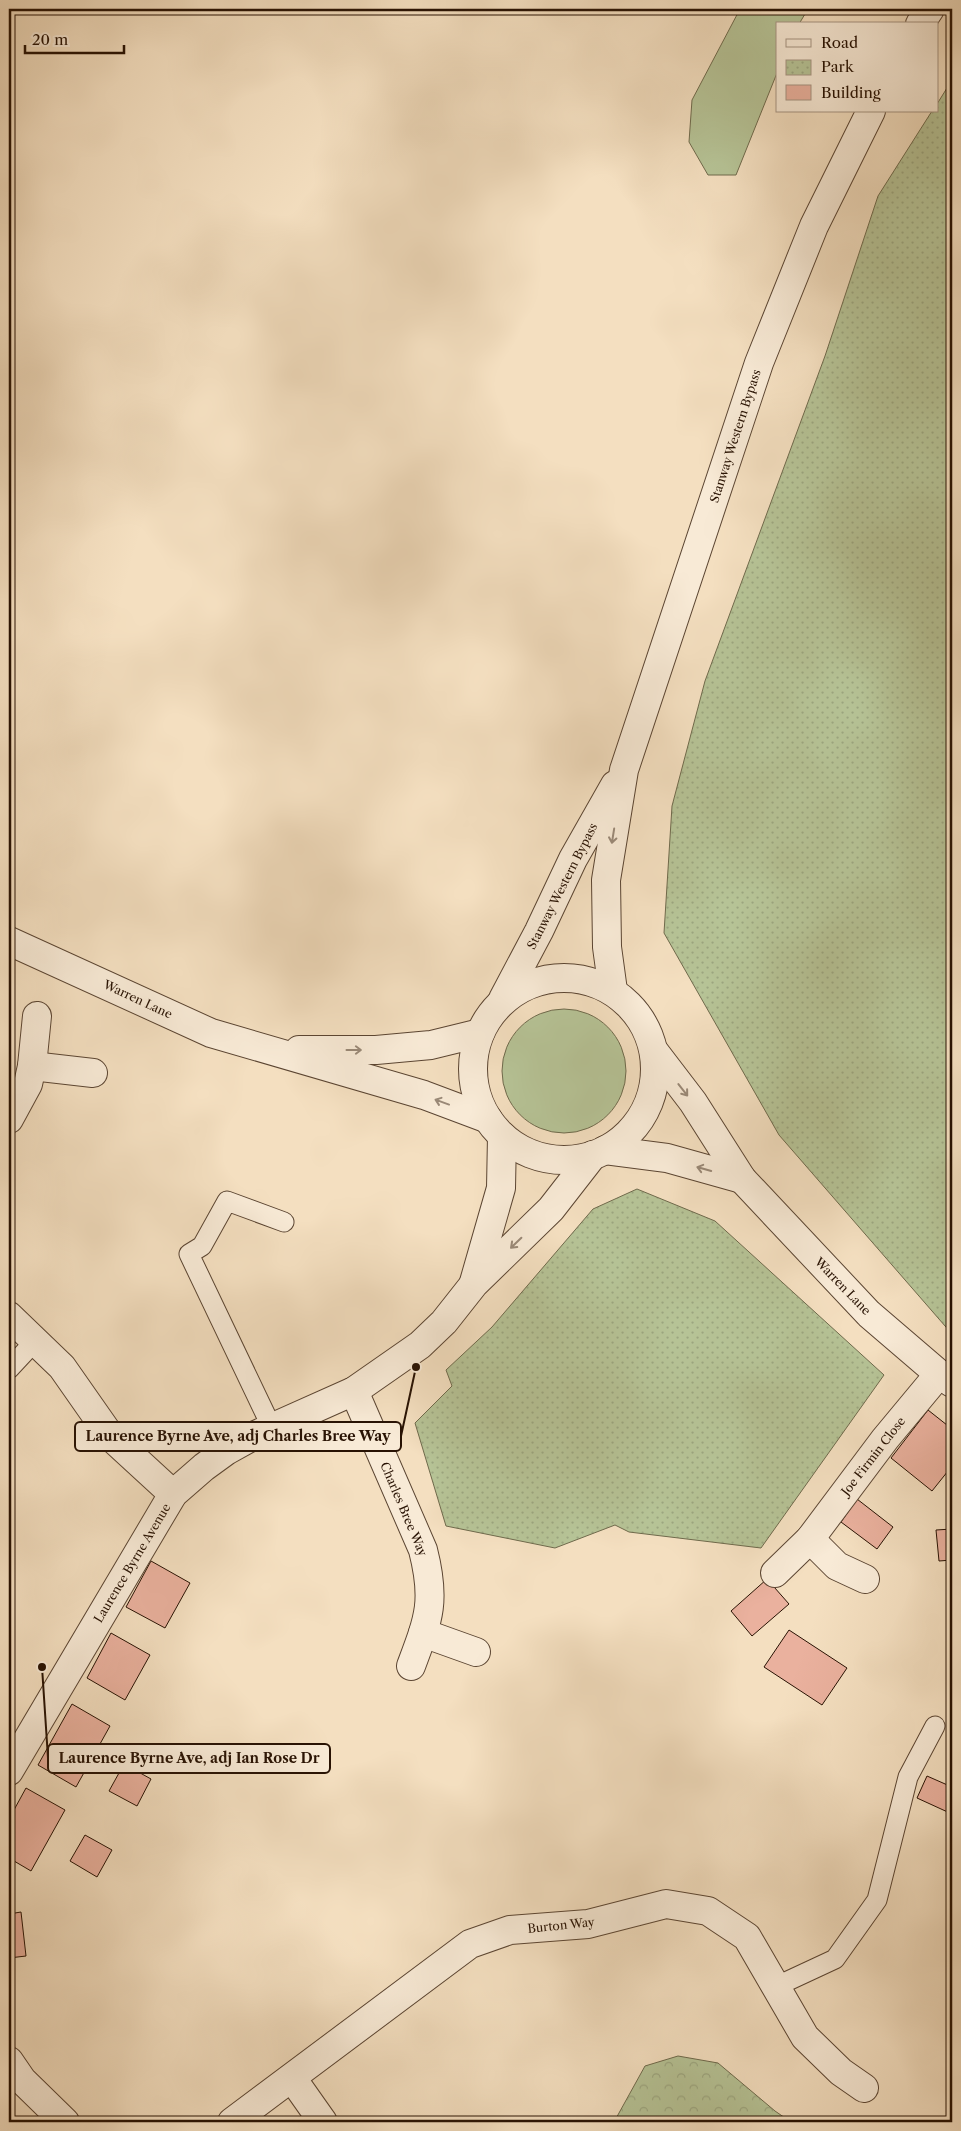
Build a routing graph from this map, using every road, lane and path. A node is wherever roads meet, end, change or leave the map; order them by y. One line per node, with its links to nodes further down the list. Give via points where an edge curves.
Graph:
1 (930, 9): 2 (street)
2 (921, 22)
3 (871, 112): 4 (street, Stanway Western Bypass, via 814,226 759,363)
4 (624, 770): 6 (street, Stanway Western Bypass, one-way to 6, via 606,880); 7 (street, Stanway Western Bypass, via 573,859 540,931)
5 (9, 941): 10 (street, Warren Lane, via 211,1033)
6 (612, 991): 7 (street, Warren Lane, via 585,980 555,977 526,985); 11 (street, Warren Lane, via 631,1007 646,1028)
7 (501, 1002): 9 (street, Warren Lane)
8 (37, 1016): 12 (street)
9 (480, 1033): 10 (street, Warren Lane, one-way to 9, via 376,1050 431,1045); 15 (street, Warren Lane, via 473,1077 478,1099)
10 (270, 1050): 15 (street, Warren Lane, one-way to 10, via 424,1095)
11 (654, 1051): 16 (street, Warren Lane, via 655,1075 650,1098 640,1119 624,1137); 17 (street, Warren Lane, one-way to 17, via 693,1102)
12 (32, 1066): 13 (street); 14 (street, via 28,1084)
13 (93, 1073)
14 (9, 1119)
15 (495, 1127): 16 (street, Warren Lane, via 518,1147 545,1157 574,1159); 19 (street, Laurence Byrne Avenue, via 501,1188)
16 (599, 1153): 17 (street, Warren Lane, one-way to 16, via 667,1158); 19 (street, Laurence Byrne Avenue, one-way to 19, via 551,1209)
17 (742, 1179): 23 (street, Warren Lane, via 869,1314)
18 (284, 1222): 25 (lane, via 227,1201 202,1246 189,1254)
19 (474, 1284): 24 (street, Laurence Byrne Avenue, via 420,1346)
20 (9, 1316): 21 (street)
21 (36, 1340): 22 (lane); 26 (street, via 62,1367 111,1437)
22 (9, 1369)
23 (945, 1379): 27 (street, Joe Firmin Close, via 885,1439)
24 (354, 1391): 25 (street, Laurence Byrne Avenue); 30 (street, Charles Bree Way, via 423,1550 431,1591)
25 (272, 1428): 26 (street, Laurence Byrne Avenue, via 226,1451)
26 (173, 1494): 34 (street, Laurence Byrne Avenue)
27 (810, 1539): 28 (street, Joe Firmin Close); 29 (street, via 837,1566)
28 (775, 1573)
29 (865, 1579)
30 (424, 1633): 31 (street); 32 (street, Charles Bree Way)
31 (476, 1652)
32 (412, 1666)
33 (935, 1726): 35 (lane, via 908,1777 877,1900 835,1959)
34 (10, 1766)
35 (776, 1986): 37 (street, Burton Way, via 747,1937 708,1911 666,1904 588,1924 510,1930 470,1944); 38 (street, Burton Way, via 805,2037 841,2072)
36 (9, 2061): 39 (street, via 22,2080)
37 (292, 2078): 40 (street, Burton Way); 41 (street)
38 (864, 2088)
39 (65, 2122)
40 (232, 2122)
41 (323, 2122)

